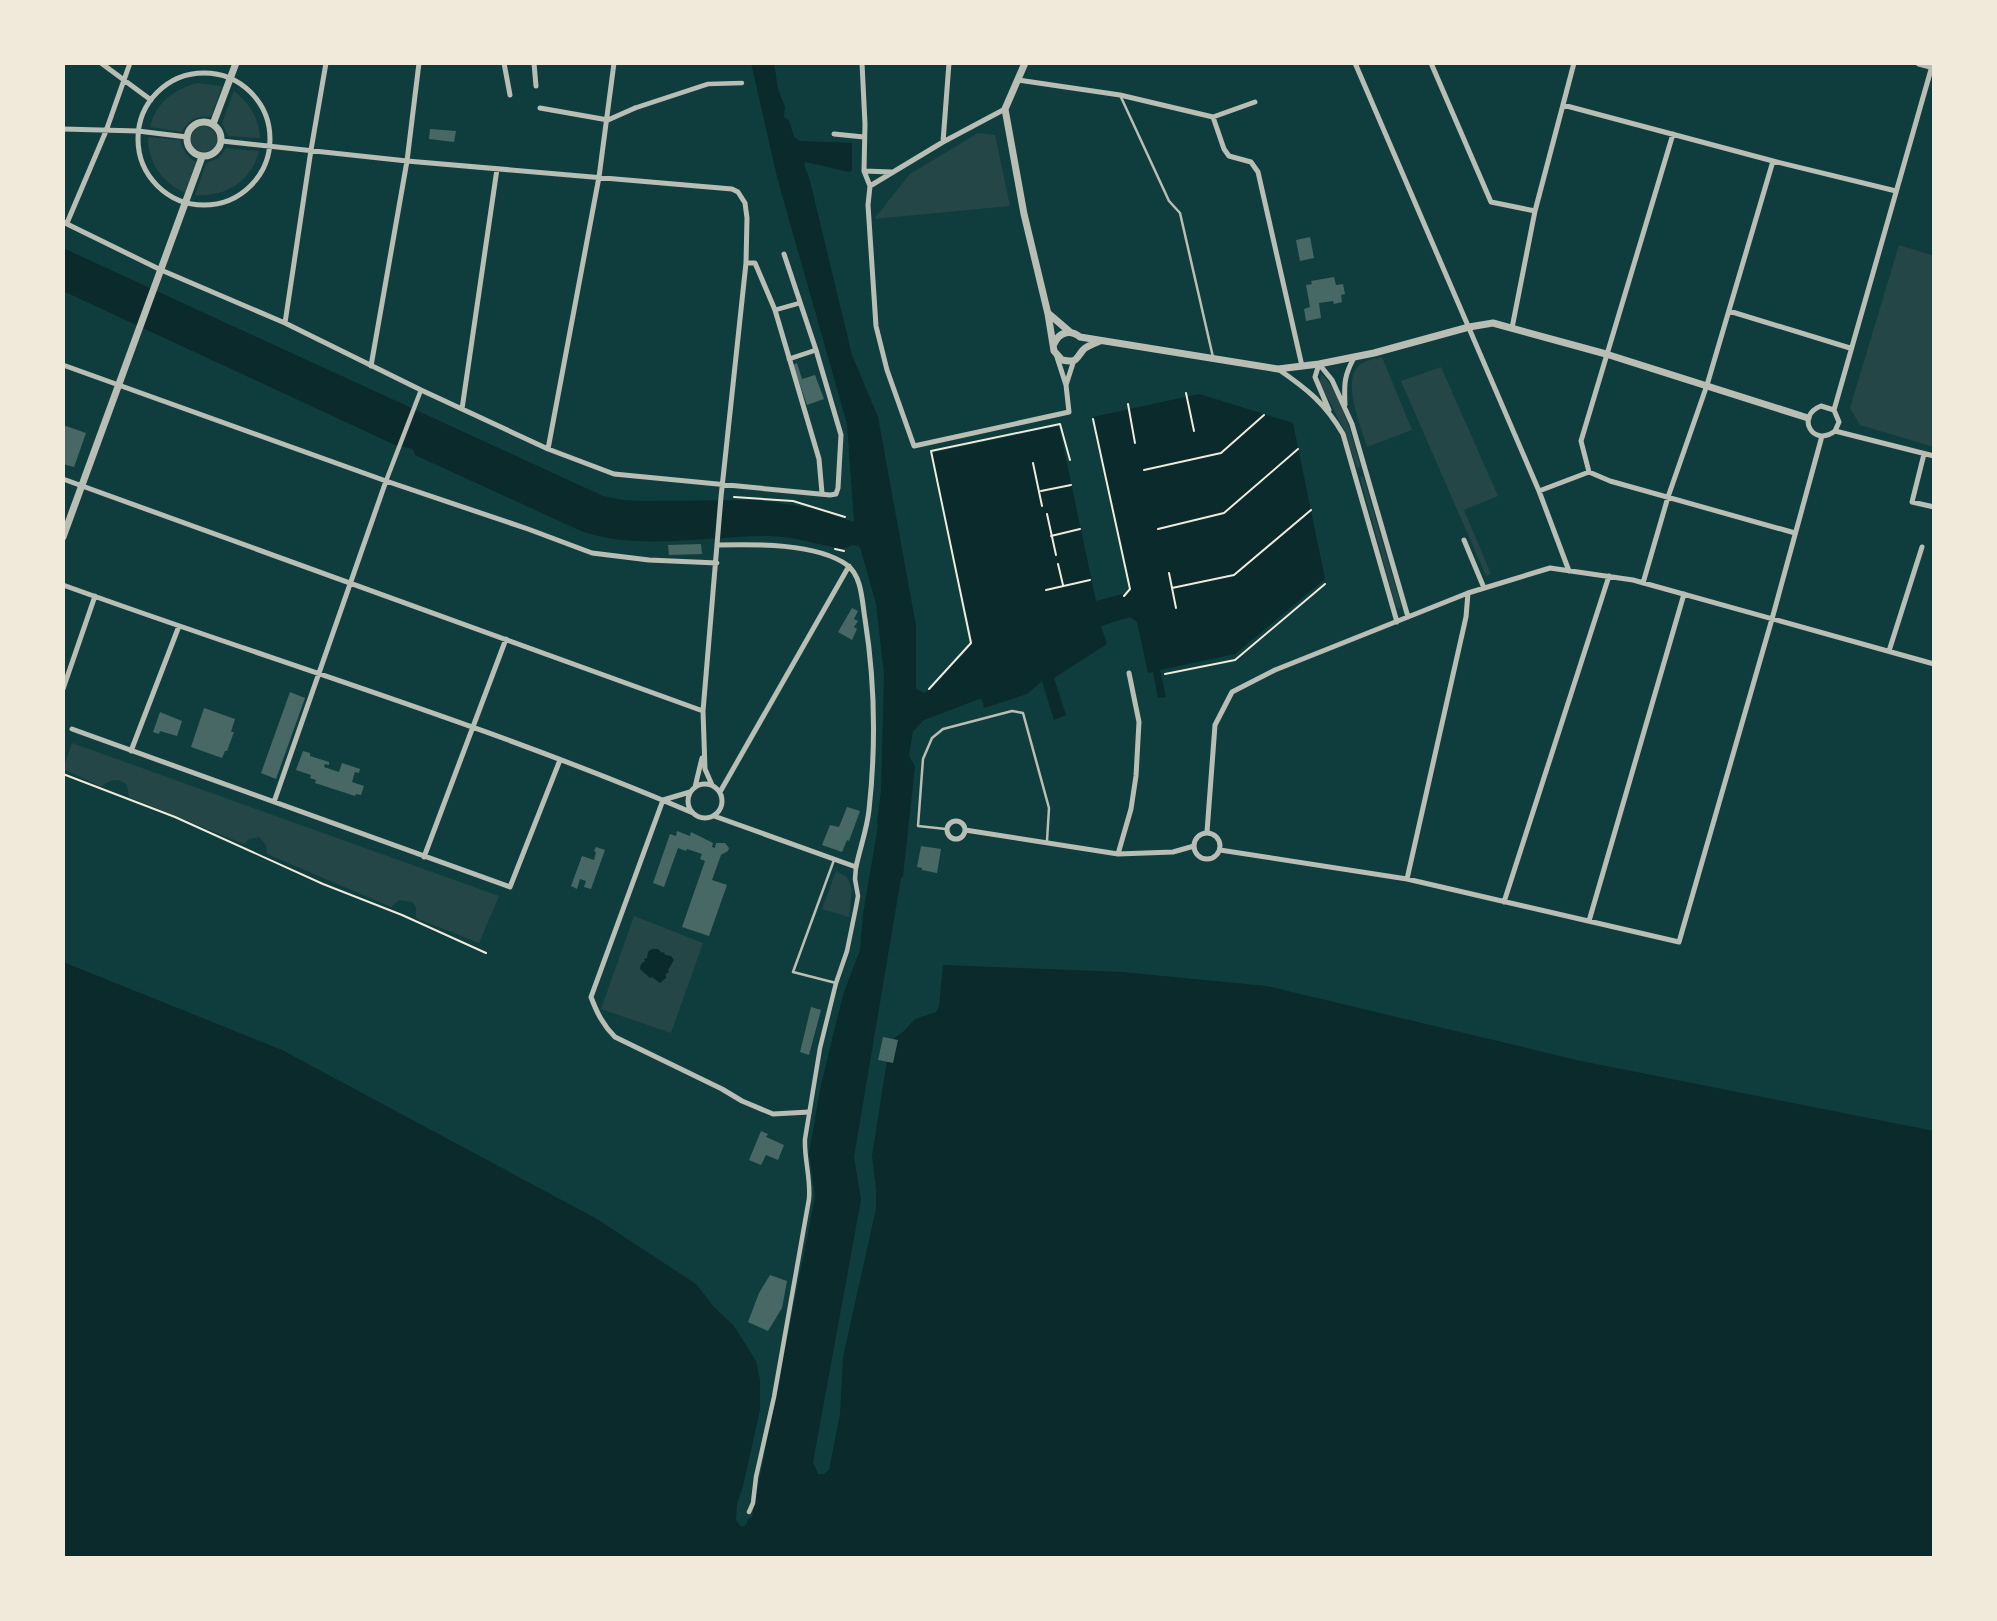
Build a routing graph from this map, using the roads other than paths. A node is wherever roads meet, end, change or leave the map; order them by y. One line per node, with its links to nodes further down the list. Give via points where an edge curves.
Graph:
1 (101, 63): 18 (street)
2 (130, 63): 18 (street)
3 (236, 63): 17 (street)
4 (326, 63): 43 (street)
5 (419, 63): 46 (street)
6 (504, 63): 22 (street)
7 (534, 63): 21 (street)
8 (614, 63): 31 (street)
9 (862, 63): 38 (street)
10 (949, 63): 41 (street)
11 (1025, 63): 19 (street)
12 (1355, 63): 64 (street)
13 (1431, 63): 54 (street, via 1491,202)
14 (1574, 63): 26 (street)
15 (1919, 63): 16 (street)
16 (1933, 67): 52 (street)
17 (231, 79): 24 (street, via 206,73 190,75 175,80); 32 (street); 42 (street, via 253,94 263,110)
18 (124, 80): 24 (street); 34 (street)
19 (1018, 80): 23 (street); 29 (street)
20 (742, 83): 28 (street, via 708,84)
21 (536, 86)
22 (510, 95)
23 (1120, 95): 30 (street); 76 (lane, via 1169,201 1180,213)
24 (151, 100): 35 (street)
25 (1255, 102): 30 (street)
26 (1563, 105): 37 (street); 54 (street)
27 (540, 108): 31 (street)
28 (635, 108): 31 (street)
29 (1005, 108): 41 (street); 62 (street)
30 (1213, 117): 82 (street, via 1229,156 1251,162 1258,172)
31 (608, 120): 50 (street)
32 (213, 124): 39 (street, via 197,124); 40 (street)
33 (63, 128): 34 (street)
34 (106, 131): 35 (street); 55 (street)
35 (138, 131): 39 (street); 53 (street, via 144,168 169,195)
36 (834, 134): 38 (street)
37 (1672, 134): 45 (street); 74 (street)
38 (864, 136): 48 (street)
39 (187, 137): 44 (street, via 189,148)
40 (222, 141): 42 (street); 44 (street, via 215,153)
41 (943, 142): 49 (street)
42 (269, 146): 43 (street); 53 (street, via 258,176 234,198 211,204)
43 (311, 150): 46 (street); 63 (street)
44 (202, 157): 53 (street)
45 (1773, 160): 52 (street); 61 (street)
46 (407, 161): 47 (street); 81 (street)
47 (498, 169): 50 (street); 89 (street)
48 (864, 172): 49 (street); 51 (street)
49 (891, 172): 51 (street)
50 (599, 177): 57 (street, via 738,192 747,218); 95 (street)
51 (870, 186): 84 (street, via 876,326 914,446 1069,412)
52 (1896, 191): 71 (street)
53 (186, 203): 58 (street)
54 (1535, 211): 65 (street)
55 (65, 222): 58 (street)
56 (785, 254): 59 (street)
57 (746, 263): 60 (street, via 755,263); 103 (street)
58 (159, 274): 63 (street); 86 (street)
59 (800, 303): 60 (street); 72 (street)
60 (775, 310): 77 (street)
61 (1729, 311): 71 (street); 85 (street)
62 (1048, 314): 66 (street); 69 (street)
63 (285, 323): 81 (street)
64 (1469, 327): 65 (street, via 1493,323); 75 (street); 105 (street)
65 (1512, 328): 74 (street)
66 (1070, 332): 67 (street); 69 (street)
67 (1080, 337): 68 (street); 70 (street)
68 (1100, 341): 70 (street); 76 (street)
69 (1054, 344): 73 (street)
70 (1083, 348): 78 (street)
71 (1850, 348): 90 (street)
72 (816, 350): 77 (street); 106 (street, via 841,435 836,494)
73 (1056, 354): 78 (street); 84 (street)
74 (1606, 354): 85 (street); 99 (street, via 1581,441)
75 (1355, 356): 79 (street); 88 (street, via 1346,372)
76 (1213, 358): 83 (street)
77 (789, 359): 106 (street, via 819,459)
78 (1074, 360): 84 (street)
79 (1319, 364): 82 (street); 88 (street); 91 (street, via 1315,377)
80 (63, 365): 86 (street)
81 (371, 366): 87 (street)
82 (1302, 366): 83 (street)
83 (1278, 369): 91 (street)
84 (1066, 385)
85 (1707, 385): 92 (street); 107 (street)
86 (118, 386): 102 (street); 104 (street)
87 (420, 394): 89 (street); 102 (street)
88 (1345, 408): 98 (street)
89 (462, 409): 95 (street)
90 (1834, 410): 92 (street, via 1821,406); 93 (street, via 1839,422)
91 (1330, 412): 100 (street, via 1343,434)
92 (1808, 418): 94 (street, via 1812,432)
93 (1835, 431): 94 (street); 96 (street)
94 (1822, 436): 109 (street)
95 (548, 449): 103 (street, via 614,474)
96 (1924, 454): 97 (street); 108 (street, via 1912,502)
97 (1934, 456)
98 (1365, 471): 100 (street); 125 (street)
99 (1589, 472): 105 (street); 107 (street)
100 (1354, 474): 127 (street)
101 (63, 479): 104 (street)
102 (386, 481): 114 (street, via 592,553); 118 (street)
103 (723, 484): 106 (street); 112 (street)
104 (82, 485): 110 (street); 118 (street)
105 (1539, 491): 116 (street)
106 (822, 493)
107 (1668, 497): 109 (street); 119 (street)
108 (1934, 507)
109 (1796, 533): 126 (street)
110 (63, 537)
111 (1464, 540): 121 (street)
112 (717, 545): 114 (street); 115 (street, via 764,544 823,553)
113 (1922, 547): 130 (street)
114 (717, 563): 135 (street)
115 (849, 566): 143 (street); 157 (street, via 863,604 873,684 869,813)
116 (1569, 571): 117 (street); 121 (street, via 1550,568)
117 (1609, 576): 119 (street); 159 (street)
118 (351, 583): 129 (street); 133 (street)
119 (1643, 583): 123 (street)
120 (63, 584): 124 (street)
121 (1484, 588): 122 (street)
122 (1468, 593): 125 (street); 158 (street)
123 (1684, 594): 126 (street); 160 (street)
124 (95, 596): 128 (street); 134 (street)
125 (1408, 617): 127 (street)
126 (1772, 619): 130 (street); 160 (street, via 1679,942)
127 (1396, 622): 150 (street, via 1232,692 1215,725)
128 (179, 626): 133 (street); 138 (street)
129 (506, 639): 135 (street); 136 (street)
130 (1889, 651): 131 (street)
131 (1934, 664)
132 (1129, 673): 154 (street, via 1139,722 1136,776)
133 (319, 674): 136 (street); 145 (street)
134 (63, 689)
135 (704, 711): 139 (street)
136 (472, 728): 140 (street); 155 (street)
137 (72, 729): 138 (street)
138 (131, 751): 145 (street)
139 (703, 751): 141 (street); 142 (street)
140 (560, 760): 144 (street); 155 (street, via 510,887)
141 (712, 785): 142 (street); 143 (street)
142 (693, 790): 144 (street); 146 (street, via 688,803)
143 (720, 792): 147 (street, via 721,808)
144 (663, 800): 146 (street); 162 (street, via 591,997 598,1015 615,1037 742,1101 773,1114)
145 (274, 802): 155 (street)
146 (693, 813): 147 (street, via 703,818)
147 (714, 816): 156 (street)
148 (946, 829): 149 (street, via 958,821); 149 (street, via 955,839); 151 (lane, via 919,826 923,759 932,738 943,730 1012,711 1023,713 1030,733 1049,808)
149 (965, 830): 151 (street)
150 (1208, 832): 152 (street, via 1196,838); 153 (street, via 1218,838)
151 (1047, 844): 154 (street)
152 (1194, 846): 153 (street, via 1205,859); 154 (street, via 1173,852)
153 (1220, 850): 158 (street)
154 (1118, 853)
155 (424, 856)
156 (834, 860): 157 (street); 161 (lane, via 793,972)
157 (856, 867): 161 (street, via 858,896)
158 (1408, 880): 159 (street)
159 (1504, 902): 160 (street)
160 (1589, 920)
161 (836, 983): 162 (street)
162 (809, 1112): 163 (street, via 804,1153 809,1199)
163 (749, 1512)

